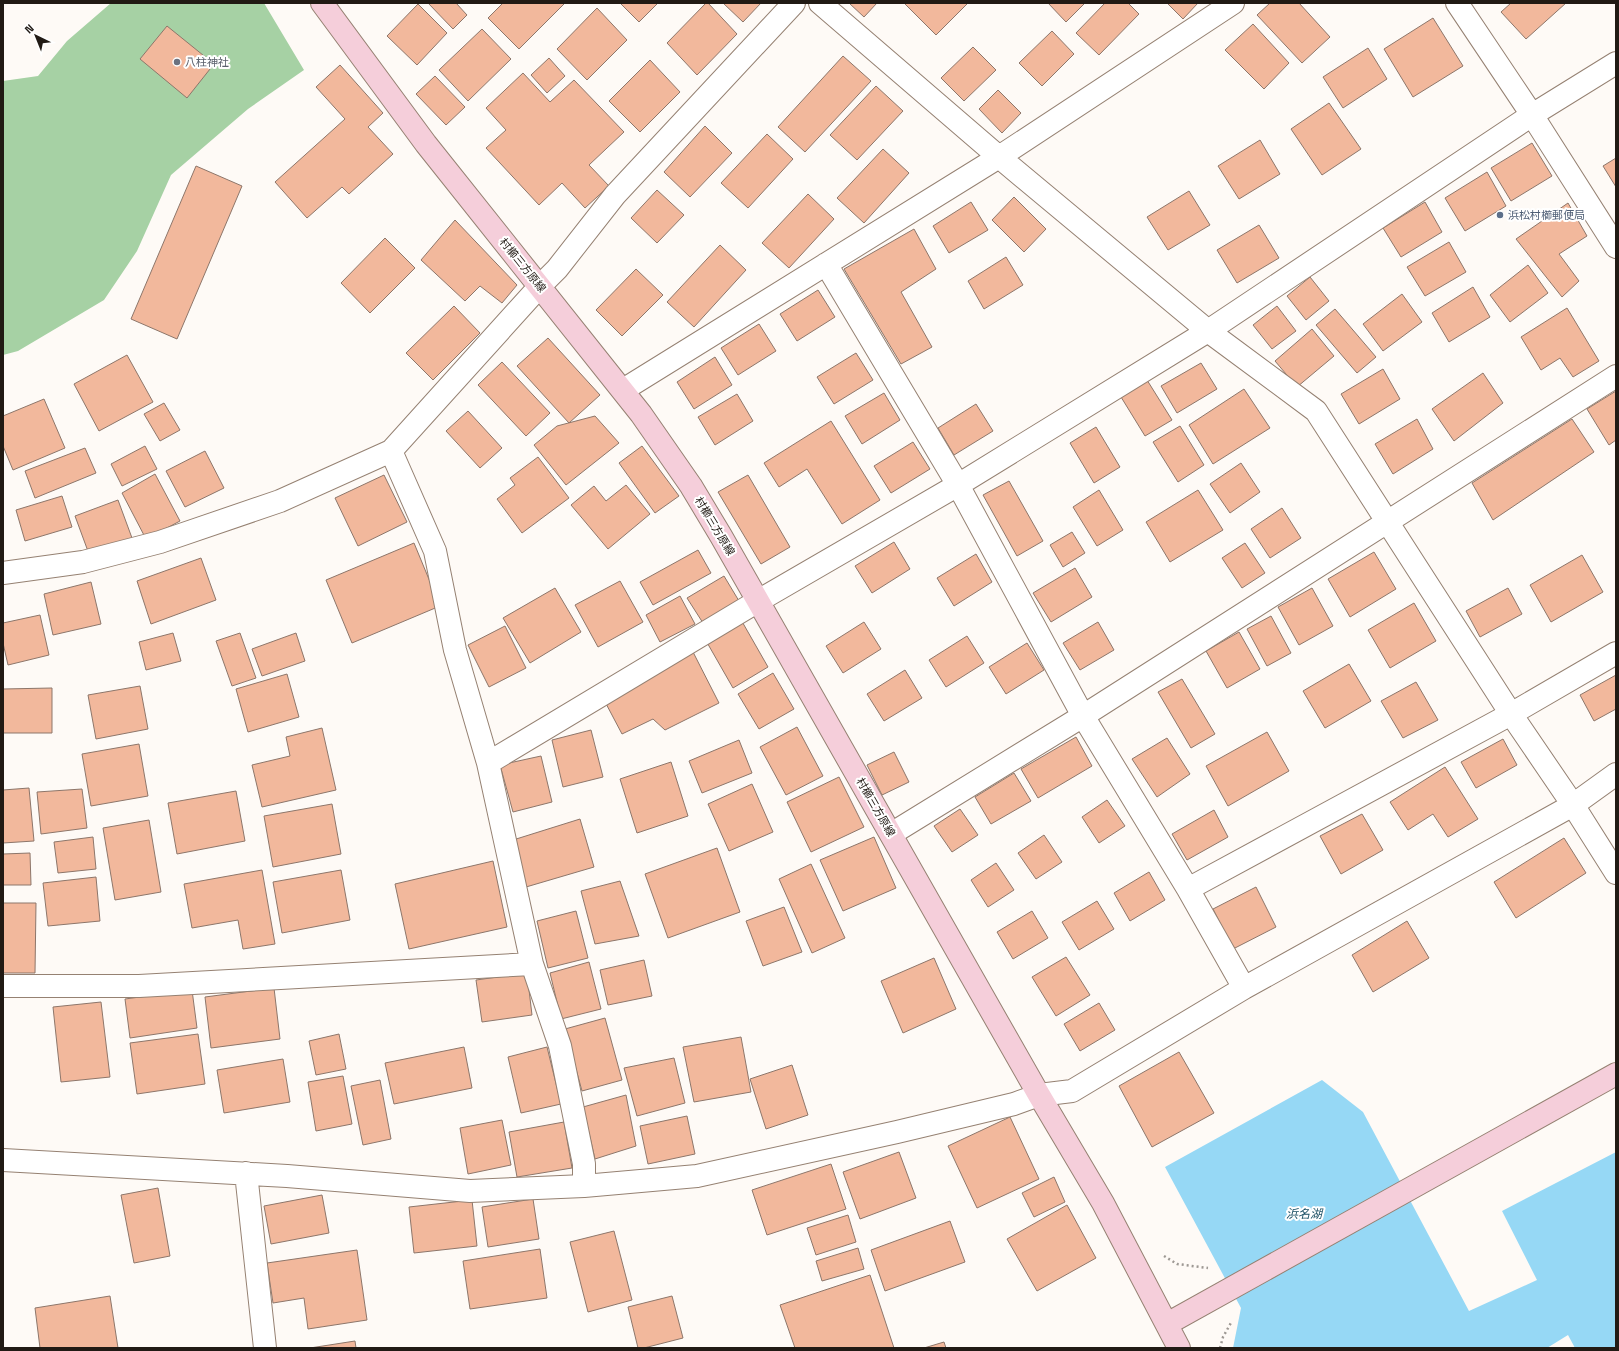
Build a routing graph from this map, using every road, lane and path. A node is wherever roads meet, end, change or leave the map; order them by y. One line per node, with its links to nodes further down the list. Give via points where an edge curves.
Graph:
1 (322, 3): 11 (main road, 村櫛三方原線, via 426,144)
2 (794, 3): 11 (street, via 615,195 557,269)
3 (820, 3): 8 (street)
4 (1233, 3): 8 (street)
5 (1457, 3): 7 (street)
6 (1616, 62): 7 (street)
7 (1532, 116): 9 (street); 12 (street)
8 (999, 158): 10 (street); 12 (street)
9 (1616, 247)
10 (826, 264): 14 (street); 16 (street)
11 (540, 286): 14 (main road, 村櫛三方原線); 15 (street)
12 (1208, 331): 16 (street); 17 (street, via 1316,411)
13 (1616, 376): 17 (street)
14 (623, 390): 19 (main road, 村櫛三方原線, via 691,486)
15 (390, 451): 18 (street, via 280,501 160,542 83,562); 23 (street, via 435,551 455,650)
16 (958, 485): 19 (street); 22 (street)
17 (1388, 521): 21 (street); 22 (street)
18 (3, 573)
19 (758, 600): 23 (street); 26 (main road, 村櫛三方原線)
20 (1616, 653): 21 (street)
21 (1511, 714): 25 (street); 28 (street)
22 (1083, 716): 26 (street); 28 (street)
23 (488, 763): 29 (street)
24 (1616, 774): 25 (street)
25 (1573, 805): 27 (street); 31 (street)
26 (891, 834): 33 (main road, 村櫛三方原線)
27 (1616, 873)
28 (1188, 889): 31 (street)
29 (532, 964): 30 (street, via 139,986); 36 (street, via 560,1046 584,1164)
30 (3, 986)
31 (1244, 988): 33 (street, via 1072,1091)
32 (1616, 1074): 39 (main road)
33 (1039, 1095): 36 (street, via 1014,1104 897,1132 697,1176); 39 (main road, 村櫛三方原線, via 1104,1203)
34 (3, 1160): 35 (street)
35 (246, 1173): 36 (street, via 470,1191); 40 (street)
36 (584, 1186)
37 (1161, 1254): 38 (path, via 1177,1264)
38 (1212, 1268)
39 (1167, 1324): 41 (main road, 村櫛三方原線)
40 (265, 1348)
41 (1179, 1348)

